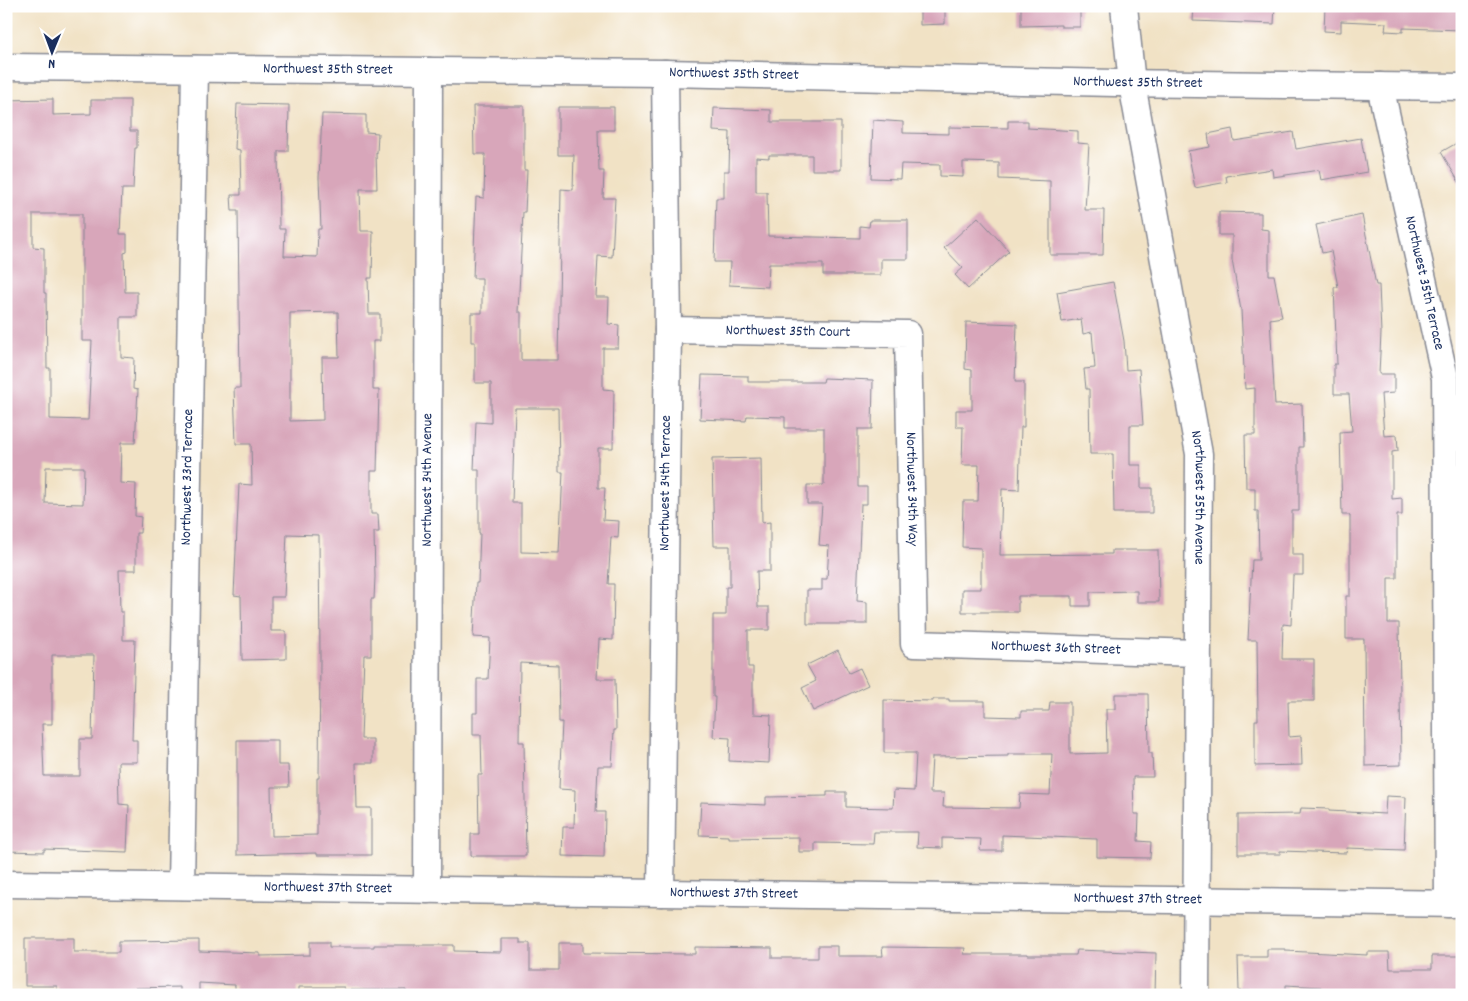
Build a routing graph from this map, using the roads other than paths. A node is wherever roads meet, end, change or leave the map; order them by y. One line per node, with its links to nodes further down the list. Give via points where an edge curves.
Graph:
1 (1124, 6): 6 (street, Northwest 35th Avenue)
2 (6, 67): 3 (street, Northwest 35th Street)
3 (195, 69): 4 (street, Northwest 35th Street); 14 (street, Northwest 33rd Terrace)
4 (429, 71): 5 (street, Northwest 35th Street); 15 (street, Northwest 34th Avenue)
5 (665, 73): 6 (street, Northwest 35th Street); 9 (street, Northwest 34th Terrace)
6 (1132, 84): 7 (street, Northwest 35th Street); 12 (street, Northwest 35th Avenue, via 1199,454)
7 (1380, 86): 8 (street, Northwest 35th Street); 18 (street, Northwest 35th Terrace, via 1445,378)
8 (1462, 87)
9 (668, 330): 10 (street, Northwest 35th Court); 16 (street, Northwest 34th Terrace)
10 (908, 334): 11 (street, Northwest 34th Way)
11 (914, 644): 12 (street, Northwest 36th Street)
12 (1197, 653): 17 (street, Northwest 35th Avenue)
13 (6, 884): 14 (street, Northwest 37th Street)
14 (181, 886): 15 (street, Northwest 37th Street)
15 (427, 890): 16 (street, Northwest 37th Street)
16 (661, 893): 17 (street, Northwest 37th Street)
17 (1197, 901): 18 (street, Northwest 37th Street); 19 (street, Northwest 35th Avenue)
18 (1455, 904)
19 (1196, 995)

